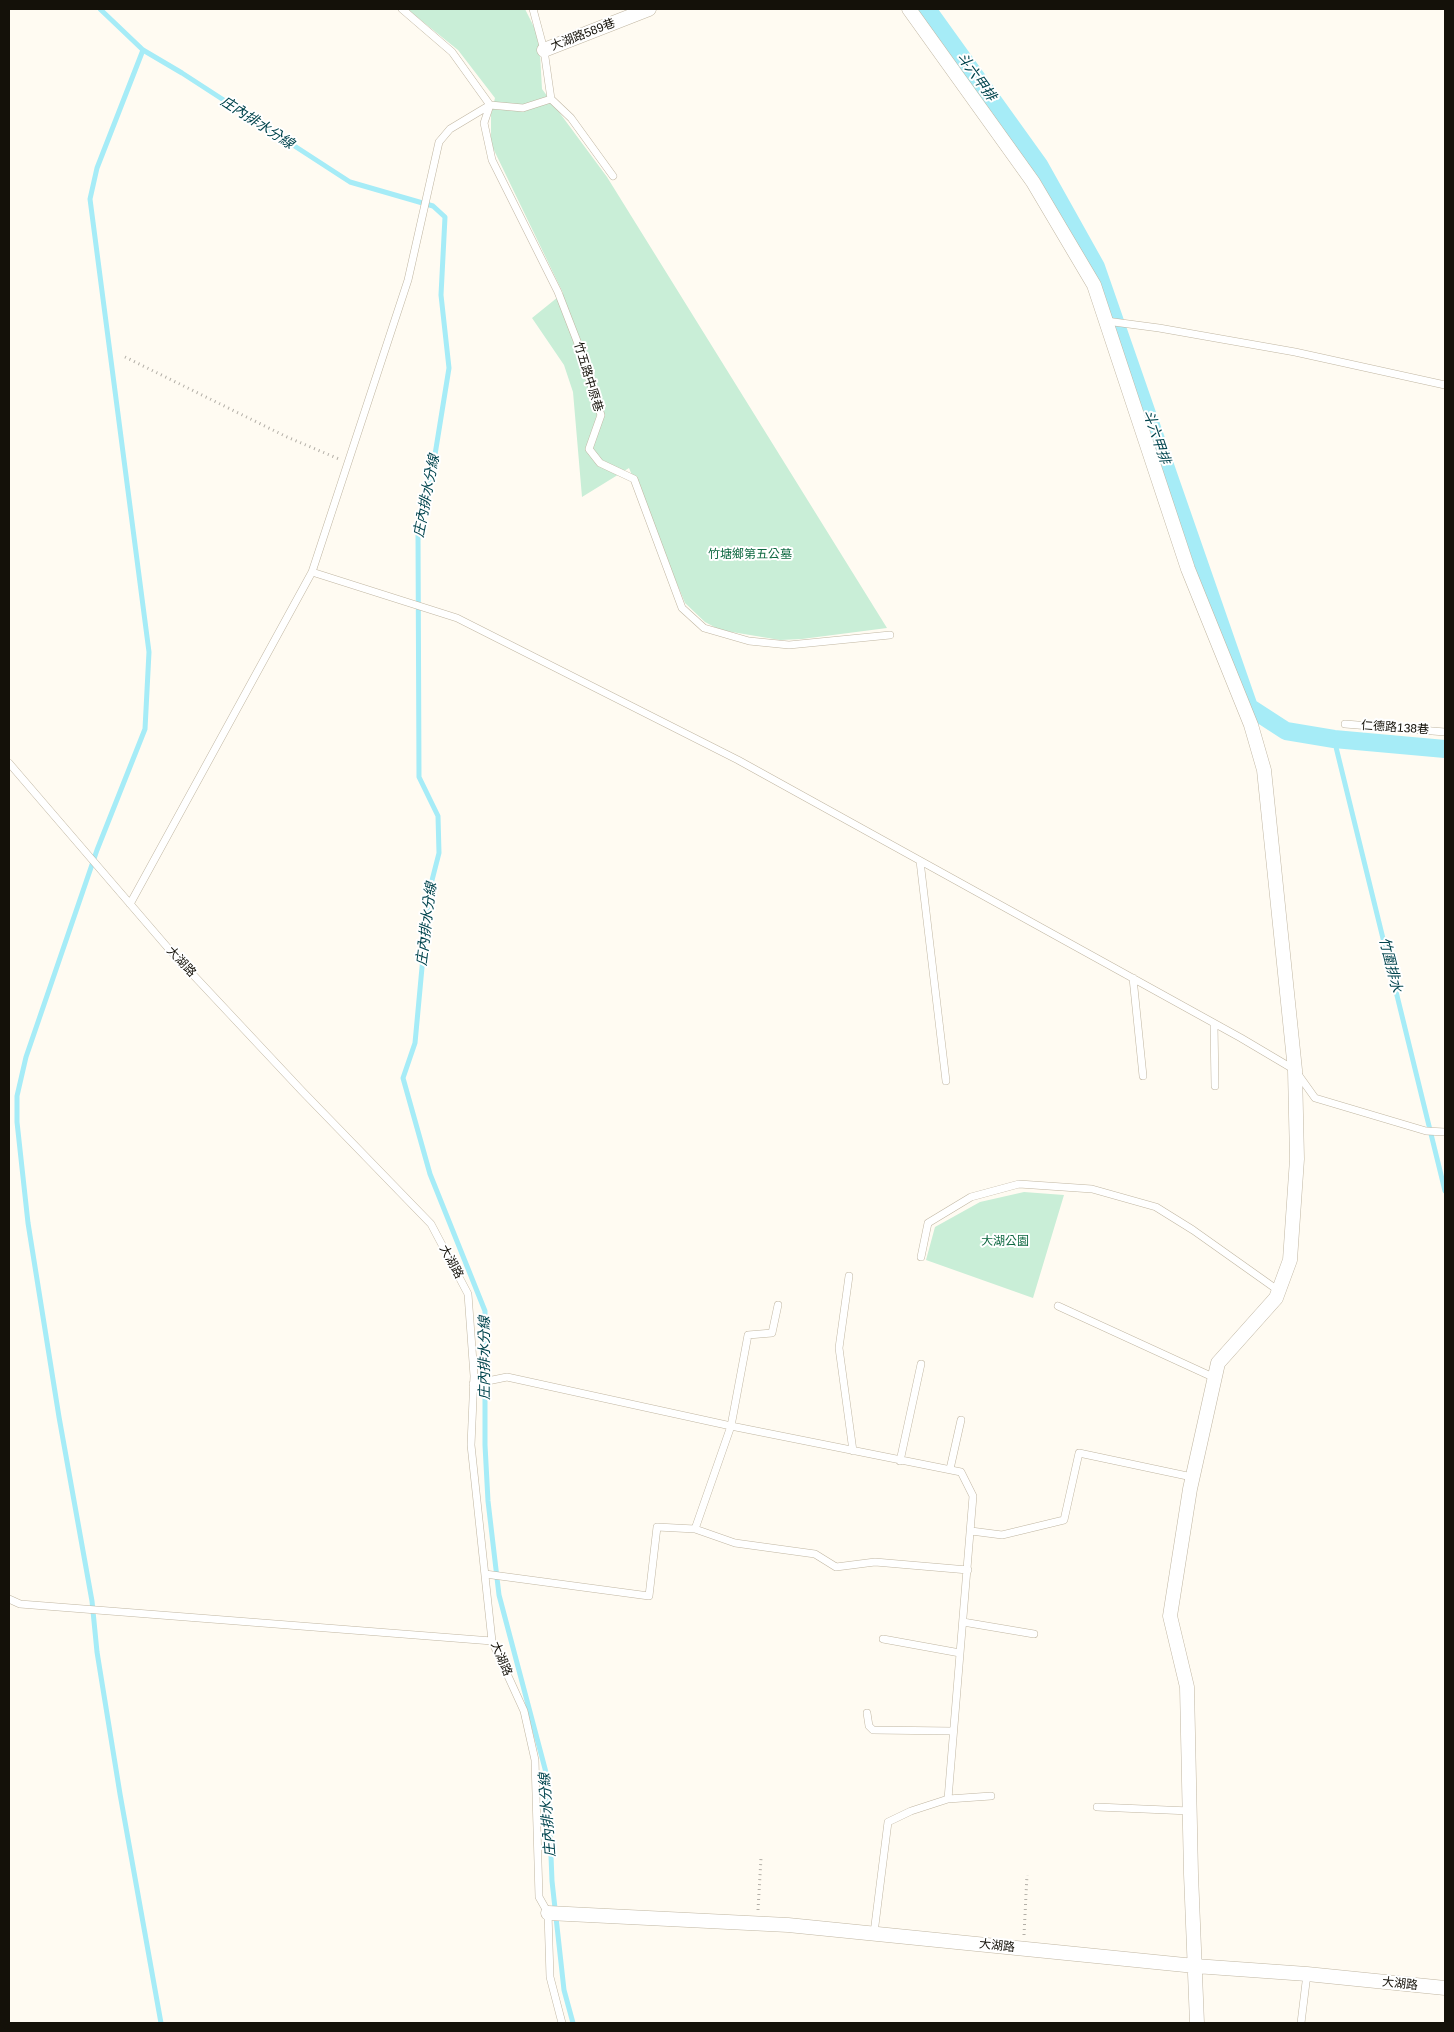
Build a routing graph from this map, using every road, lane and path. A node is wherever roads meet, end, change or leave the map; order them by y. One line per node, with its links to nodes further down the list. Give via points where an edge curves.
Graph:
1 (402, 9): 7 (lane, via 452,52)
2 (533, 9): 5 (lane)
3 (649, 9): 5 (street, 大湖路589巷)
4 (909, 9): 9 (street, via 1033,182 1094,286)
5 (544, 50): 6 (lane)
6 (551, 99): 7 (lane, via 523,108); 8 (lane, via 570,118)
7 (490, 105): 12 (lane, via 450,129 439,142 408,280); 14 (lane, 竹五路中原巷, via 484,124 492,160 558,292 601,415 589,449 600,463 634,478 682,608 704,628 749,640 789,645)
8 (613, 176)
9 (1106, 321): 11 (lane, via 1295,352); 22 (street, via 1188,569 1251,725 1264,770)
10 (125, 357): 12 (path, via 286,437)
11 (1445, 385)
12 (348, 463): 13 (lane)
13 (312, 572): 18 (lane, via 457,618 738,760); 19 (lane)
14 (890, 635)
15 (1345, 724): 16 (lane, 仁德路138巷)
16 (1445, 732)
17 (9, 763): 19 (lane, 大湖路)
18 (920, 861): 20 (lane); 24 (lane)
19 (130, 904): 34 (lane, 大湖路, via 302,1091 431,1224 468,1294)
20 (1133, 978): 21 (lane); 23 (lane)
21 (1214, 1024): 22 (lane); 25 (lane)
22 (1295, 1070): 26 (lane, via 1315,1098 1426,1131); 29 (street, via 1297,1159 1290,1260)
23 (1143, 1076)
24 (946, 1080)
25 (1215, 1086)
26 (1445, 1132)
27 (921, 1257): 29 (lane, via 928,1223 972,1197 1019,1184 1092,1189 1156,1206)
28 (849, 1276): 37 (lane, via 839,1348)
29 (1279, 1291): 33 (street, via 1218,1363)
30 (778, 1305): 36 (lane, via 772,1333 748,1335)
31 (1058, 1306): 33 (lane)
32 (921, 1364): 38 (lane)
33 (1215, 1378): 40 (street)
34 (473, 1384): 36 (lane, via 506,1377); 44 (lane, 大湖路, via 471,1445)
35 (961, 1420): 39 (lane)
36 (731, 1426): 37 (lane); 41 (lane)
37 (853, 1451): 38 (lane)
38 (900, 1461): 39 (lane)
39 (950, 1469): 42 (lane, via 961,1472 973,1496)
40 (1192, 1477): 42 (lane, via 1079,1453 1064,1520 1002,1535); 56 (street, via 1170,1616 1188,1687)
41 (695, 1529): 43 (lane, via 735,1542 814,1554 836,1567 875,1562); 44 (lane, via 657,1527 649,1596)
42 (971, 1531): 43 (lane)
43 (968, 1570): 46 (lane)
44 (485, 1574): 49 (lane, 大湖路)
45 (9, 1599): 49 (lane, via 20,1604)
46 (963, 1622): 47 (lane); 50 (lane)
47 (1034, 1634)
48 (883, 1639): 50 (lane)
49 (492, 1641): 59 (lane, 大湖路, via 524,1711 535,1760 538,1897)
50 (960, 1653): 52 (lane)
51 (867, 1713): 52 (lane, via 868,1726 873,1730)
52 (953, 1731): 54 (lane)
53 (991, 1796): 54 (lane)
54 (948, 1800): 61 (lane, via 888,1822)
55 (1097, 1807): 56 (lane)
56 (1190, 1811): 63 (street)
57 (761, 1858): 60 (path)
58 (1027, 1875): 62 (path)
59 (548, 1914): 60 (street, 大湖路); 66 (lane, 大湖路, via 550,1977)
60 (757, 1923): 61 (street, 大湖路)
61 (874, 1933): 62 (street, 大湖路)
62 (1024, 1948): 63 (street, 大湖路)
63 (1195, 1966): 64 (street, 大湖路); 67 (street)
64 (1307, 1974): 65 (street, 大湖路); 68 (lane)
65 (1445, 1988)
66 (562, 2023)
67 (1198, 2023)
68 (1301, 2023)

